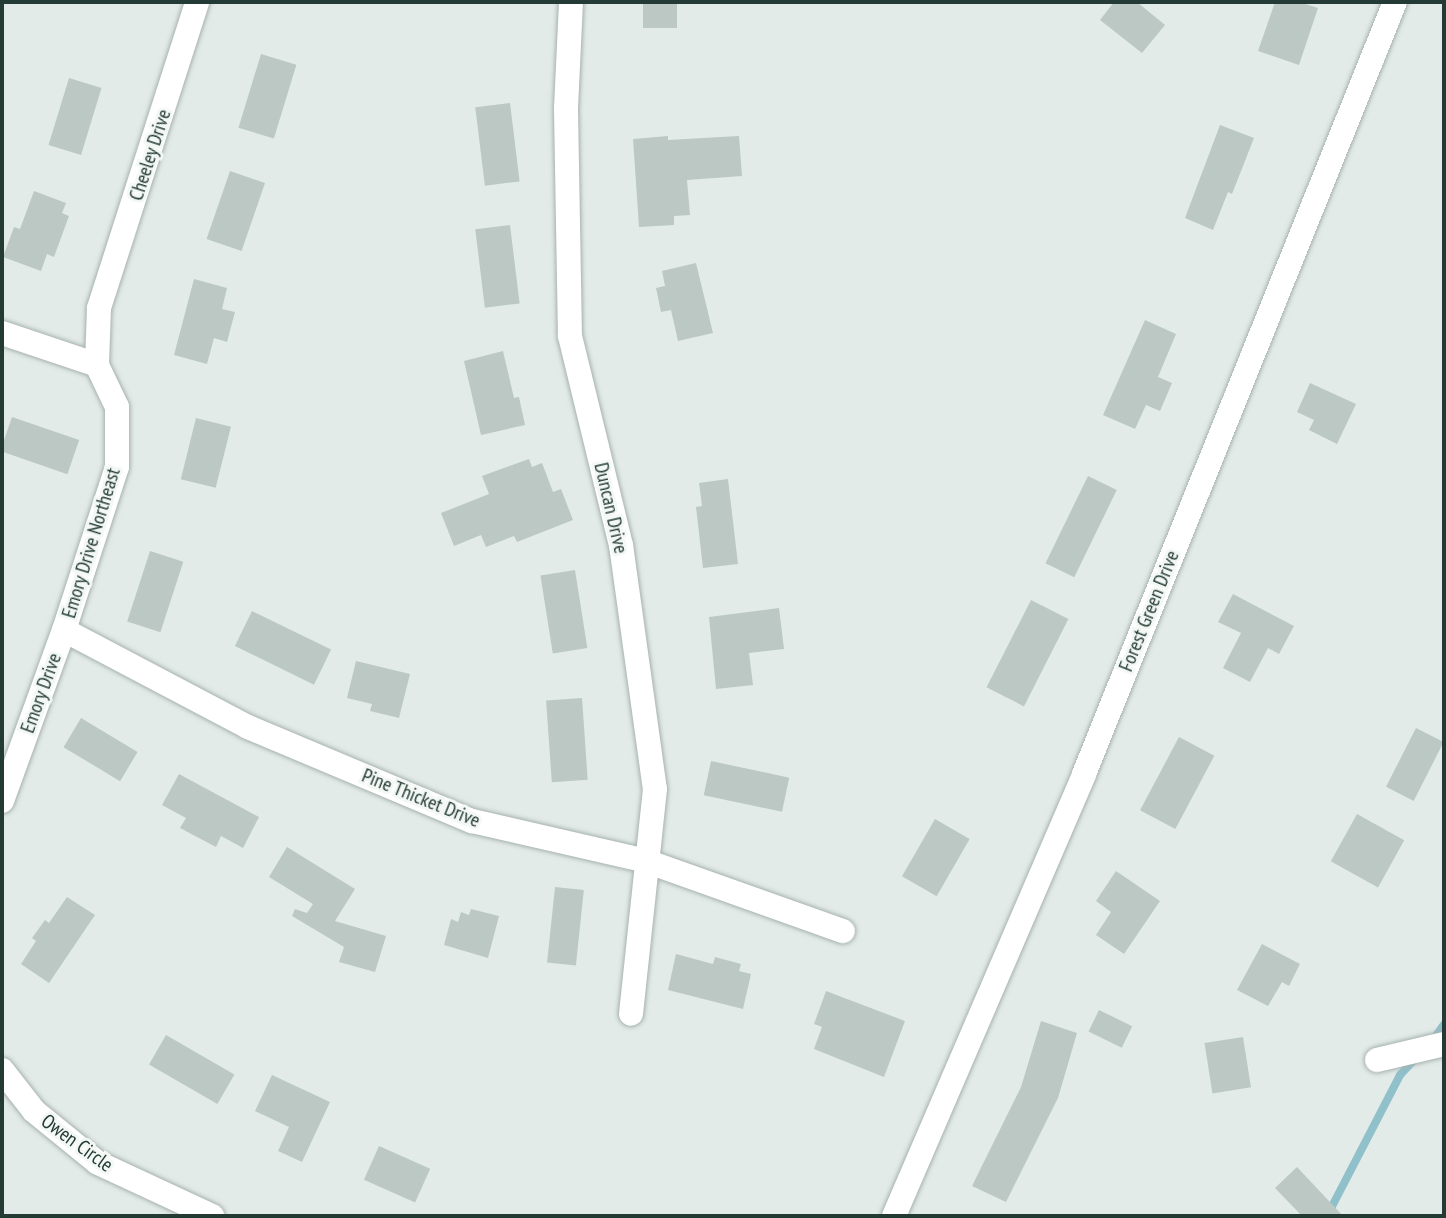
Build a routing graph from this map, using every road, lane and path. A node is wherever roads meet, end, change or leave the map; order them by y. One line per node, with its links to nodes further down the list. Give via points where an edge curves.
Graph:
1 (197, 2): 5 (street, Cheeley Drive, via 99,308)
2 (571, 2): 8 (street, Duncan Drive, via 566,109 570,336 621,545 630,606 655,789)
3 (1395, 2): 15 (street, Forest Green Drive, via 1084,774)
4 (2, 333): 5 (street)
5 (97, 365): 6 (street, Emory Drive Northeast, via 117,407 117,467)
6 (64, 630): 7 (street, Emory Drive); 8 (street, Pine Thicket Drive, via 248,727 472,821)
7 (2, 801)
8 (646, 861): 9 (street, Pine Thicket Drive); 10 (street, Duncan Drive)
9 (843, 931)
10 (631, 1014)
11 (1440, 1046): 12 (street)
12 (1377, 1060)
13 (2, 1070): 14 (street, Owen Circle, via 34,1111 98,1163)
14 (212, 1216)
15 (894, 1216)

